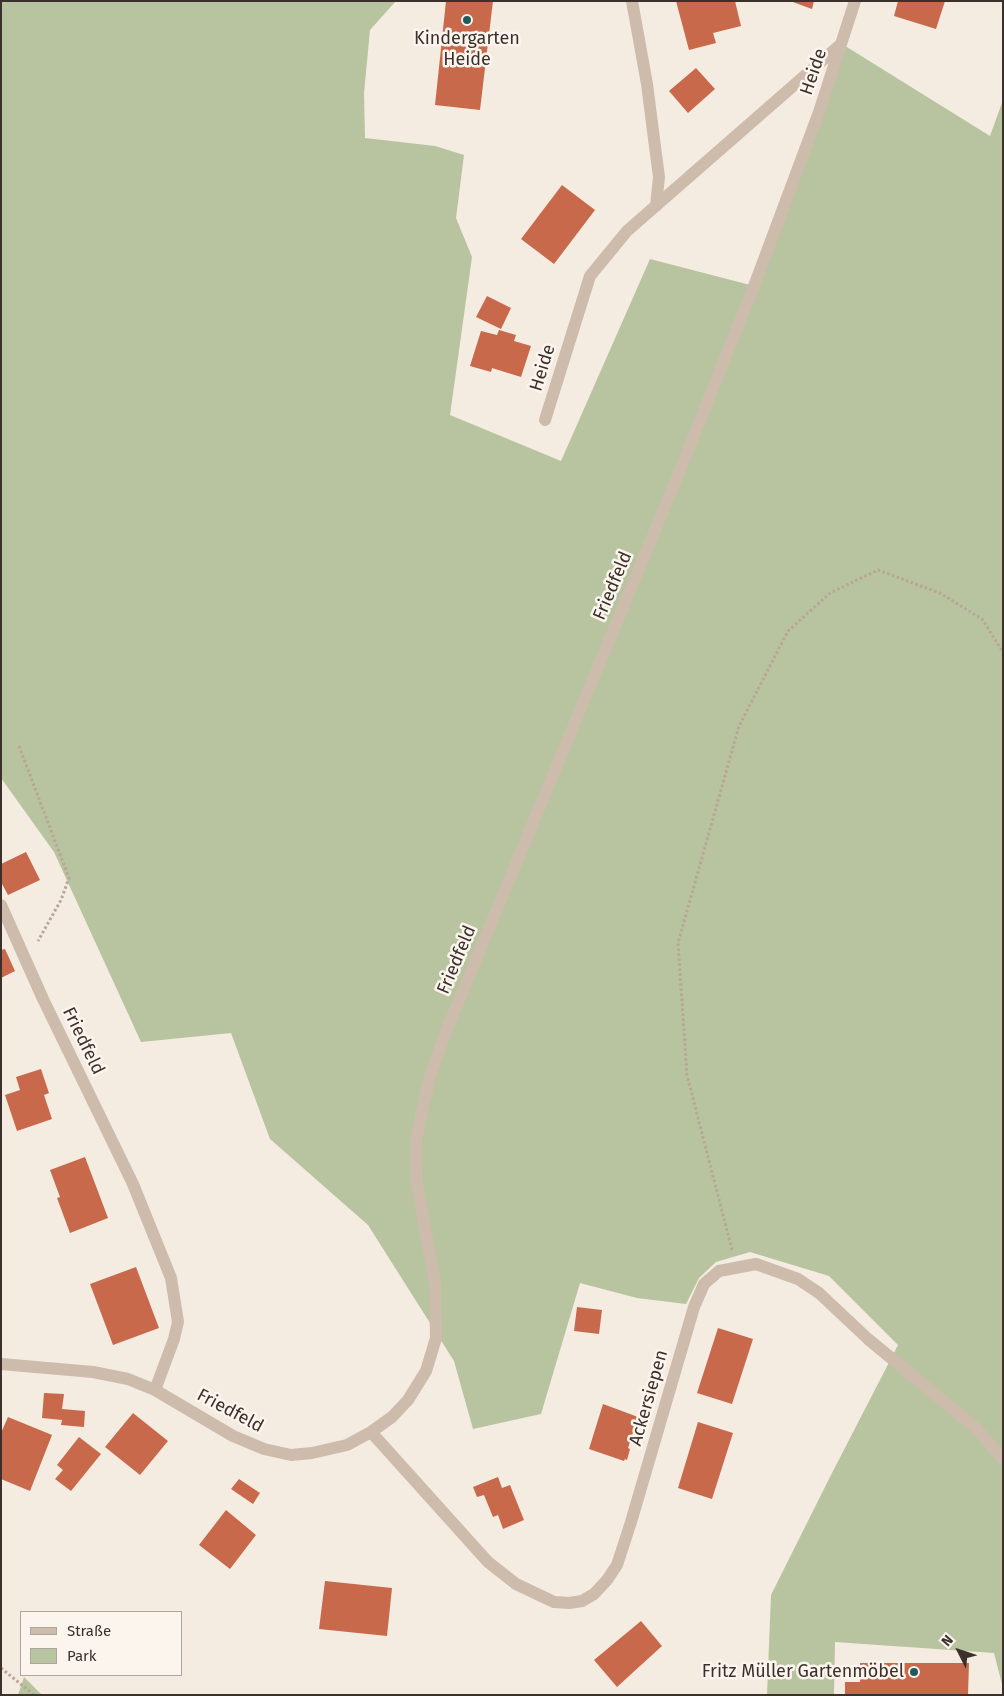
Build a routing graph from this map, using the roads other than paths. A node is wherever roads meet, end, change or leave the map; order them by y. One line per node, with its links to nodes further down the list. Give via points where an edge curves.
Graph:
1 (632, 1): 4 (street, via 659,177)
2 (855, 1): 3 (street)
3 (842, 44): 4 (street, Heide); 5 (street, Heide)
4 (656, 206): 6 (street, Heide, via 627,231 590,276)
5 (754, 286): 10 (street, Friedfeld, via 430,1077 416,1142 416,1167 435,1284 436,1338 426,1371 408,1400)
6 (545, 420)
7 (1, 906): 9 (street, Friedfeld, via 133,1184 170,1278 178,1322)
8 (1, 1364): 9 (street, Friedfeld, via 113,1375)
9 (155, 1390): 10 (street, Friedfeld, via 233,1436 264,1449 292,1455 347,1444)
10 (371, 1432): 11 (street, Ackersiepen, via 488,1562 516,1584 554,1602 582,1600 594,1594 617,1564 694,1307 704,1284 718,1271 756,1264 798,1279 819,1293 868,1339 976,1428)
11 (1003, 1459)

